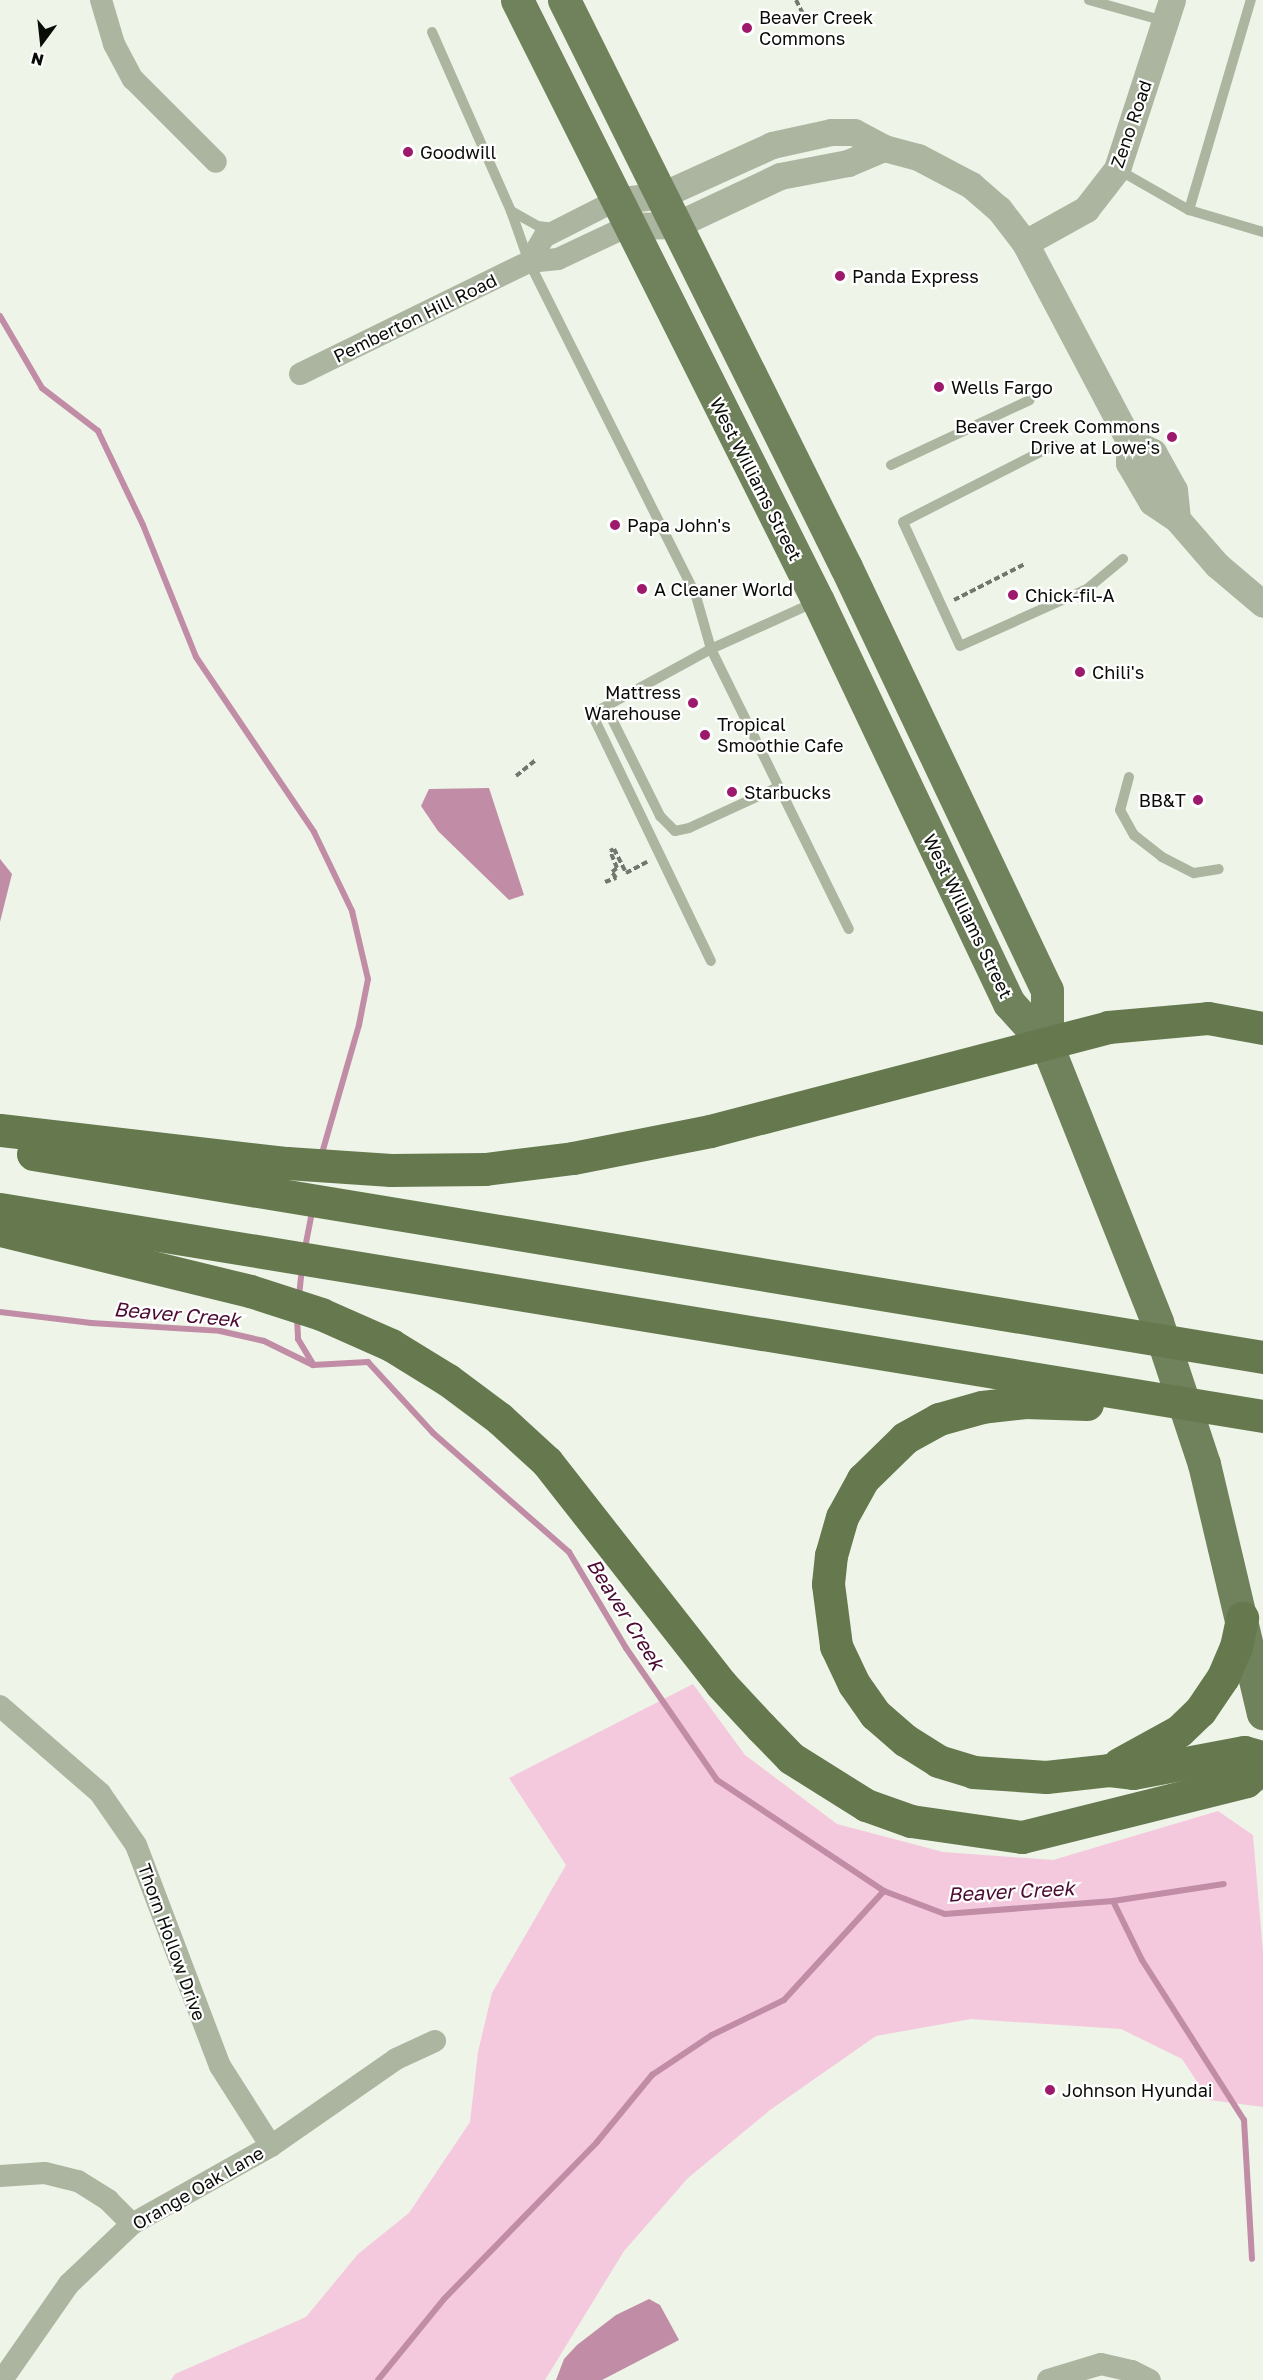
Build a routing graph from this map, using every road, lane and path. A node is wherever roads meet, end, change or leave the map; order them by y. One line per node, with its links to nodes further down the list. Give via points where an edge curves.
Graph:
1 (101, 0): 12 (street, via 114,44 133,79)
2 (517, 0): 17 (main road, West Williams Street)
3 (564, 0): 14 (main road)
4 (796, 0): 9 (path)
5 (1089, 0): 7 (lane)
6 (1251, 0): 15 (lane)
7 (1109, 3): 8 (lane)
8 (1169, 11): 13 (street, Zeno Road)
9 (805, 18)
10 (432, 32): 16 (lane)
11 (884, 148): 14 (street, via 854,132 793,138); 18 (street, via 848,163 780,176); 21 (street, via 918,157 971,185 999,209)
12 (216, 162)
13 (1117, 169): 15 (lane); 21 (street, Zeno Road, via 1086,209)
14 (662, 195): 17 (street); 18 (main road)
15 (1189, 210): 20 (lane)
16 (511, 211): 19 (lane, via 538,226); 22 (lane)
17 (622, 214): 18 (street); 19 (street); 22 (street, Pemberton Hill Road, via 558,259); 29 (main road, West Williams Street)
18 (676, 225): 46 (main road, via 846,567 1047,990)
19 (560, 229): 22 (street, via 544,237)
20 (1263, 232)
21 (1025, 243): 31 (street, via 1129,440 1130,463 1152,502 1177,519 1217,565)
22 (530, 262): 23 (street, Pemberton Hill Road); 32 (lane, via 696,596)
23 (300, 374)
24 (1030, 400): 26 (lane)
25 (1054, 445): 27 (lane, via 903,522 960,646 1087,589)
26 (891, 465)
27 (1123, 559)
28 (1025, 564): 30 (path)
29 (818, 601): 32 (lane); 46 (main road, West Williams Street, via 1009,1003)
30 (948, 603)
31 (1263, 604)
32 (711, 649): 33 (lane); 37 (lane)
33 (606, 707): 37 (lane, via 660,816 675,831); 44 (lane, via 592,714)
34 (537, 760): 35 (path)
35 (516, 776)
36 (1129, 777): 39 (lane, via 1120,810 1134,835 1162,857 1194,873)
37 (778, 787): 43 (lane)
38 (647, 862): 40 (path)
39 (1219, 869)
40 (626, 873): 41 (path); 41 (path, via 614,849 610,851 617,868 612,872)
41 (615, 878): 42 (path)
42 (605, 882)
43 (849, 929)
44 (711, 961)
45 (1263, 1028): 46 (highway, via 1208,1017 1163,1019 1108,1027)
46 (1047, 1045): 47 (highway, via 711,1131 573,1158 485,1169 391,1170 287,1163); 54 (main road, via 1157,1322 1215,1500)
47 (0, 1130)
48 (0, 1148): 51 (highway)
49 (0, 1209): 52 (highway)
50 (0, 1230): 58 (highway, via 250,1291 321,1314 391,1345 448,1380 499,1418 547,1462 721,1684 791,1758 866,1805 911,1821 1022,1837 1246,1781)
51 (1263, 1357)
52 (1221, 1409): 53 (highway); 59 (highway, via 1025,1402 982,1407 939,1419 905,1438 863,1479 842,1517 831,1555 830,1613 837,1646 854,1684 875,1714 904,1740 938,1761 973,1772 1046,1777)
53 (1263, 1416)
54 (1242, 1617): 56 (main road); 59 (highway, via 1236,1647 1223,1677 1200,1711 1179,1731)
55 (0, 1706): 61 (street, Thorn Hollow Drive, via 100,1793 136,1845 220,2066)
56 (1263, 1713)
57 (1263, 1757): 59 (highway, via 1244,1752 1133,1773)
58 (1263, 1767)
59 (1110, 1770)
60 (435, 2041): 61 (street, Orange Oak Lane, via 396,2060)
61 (272, 2146): 63 (street, Orange Oak Lane)
62 (0, 2176): 63 (street, via 45,2173 78,2181 108,2200)
63 (132, 2224): 64 (street, Orange Oak Lane, via 69,2284)
64 (2, 2380)
65 (1048, 2380): 66 (street, via 1082,2366 1101,2364)
66 (1150, 2380)

